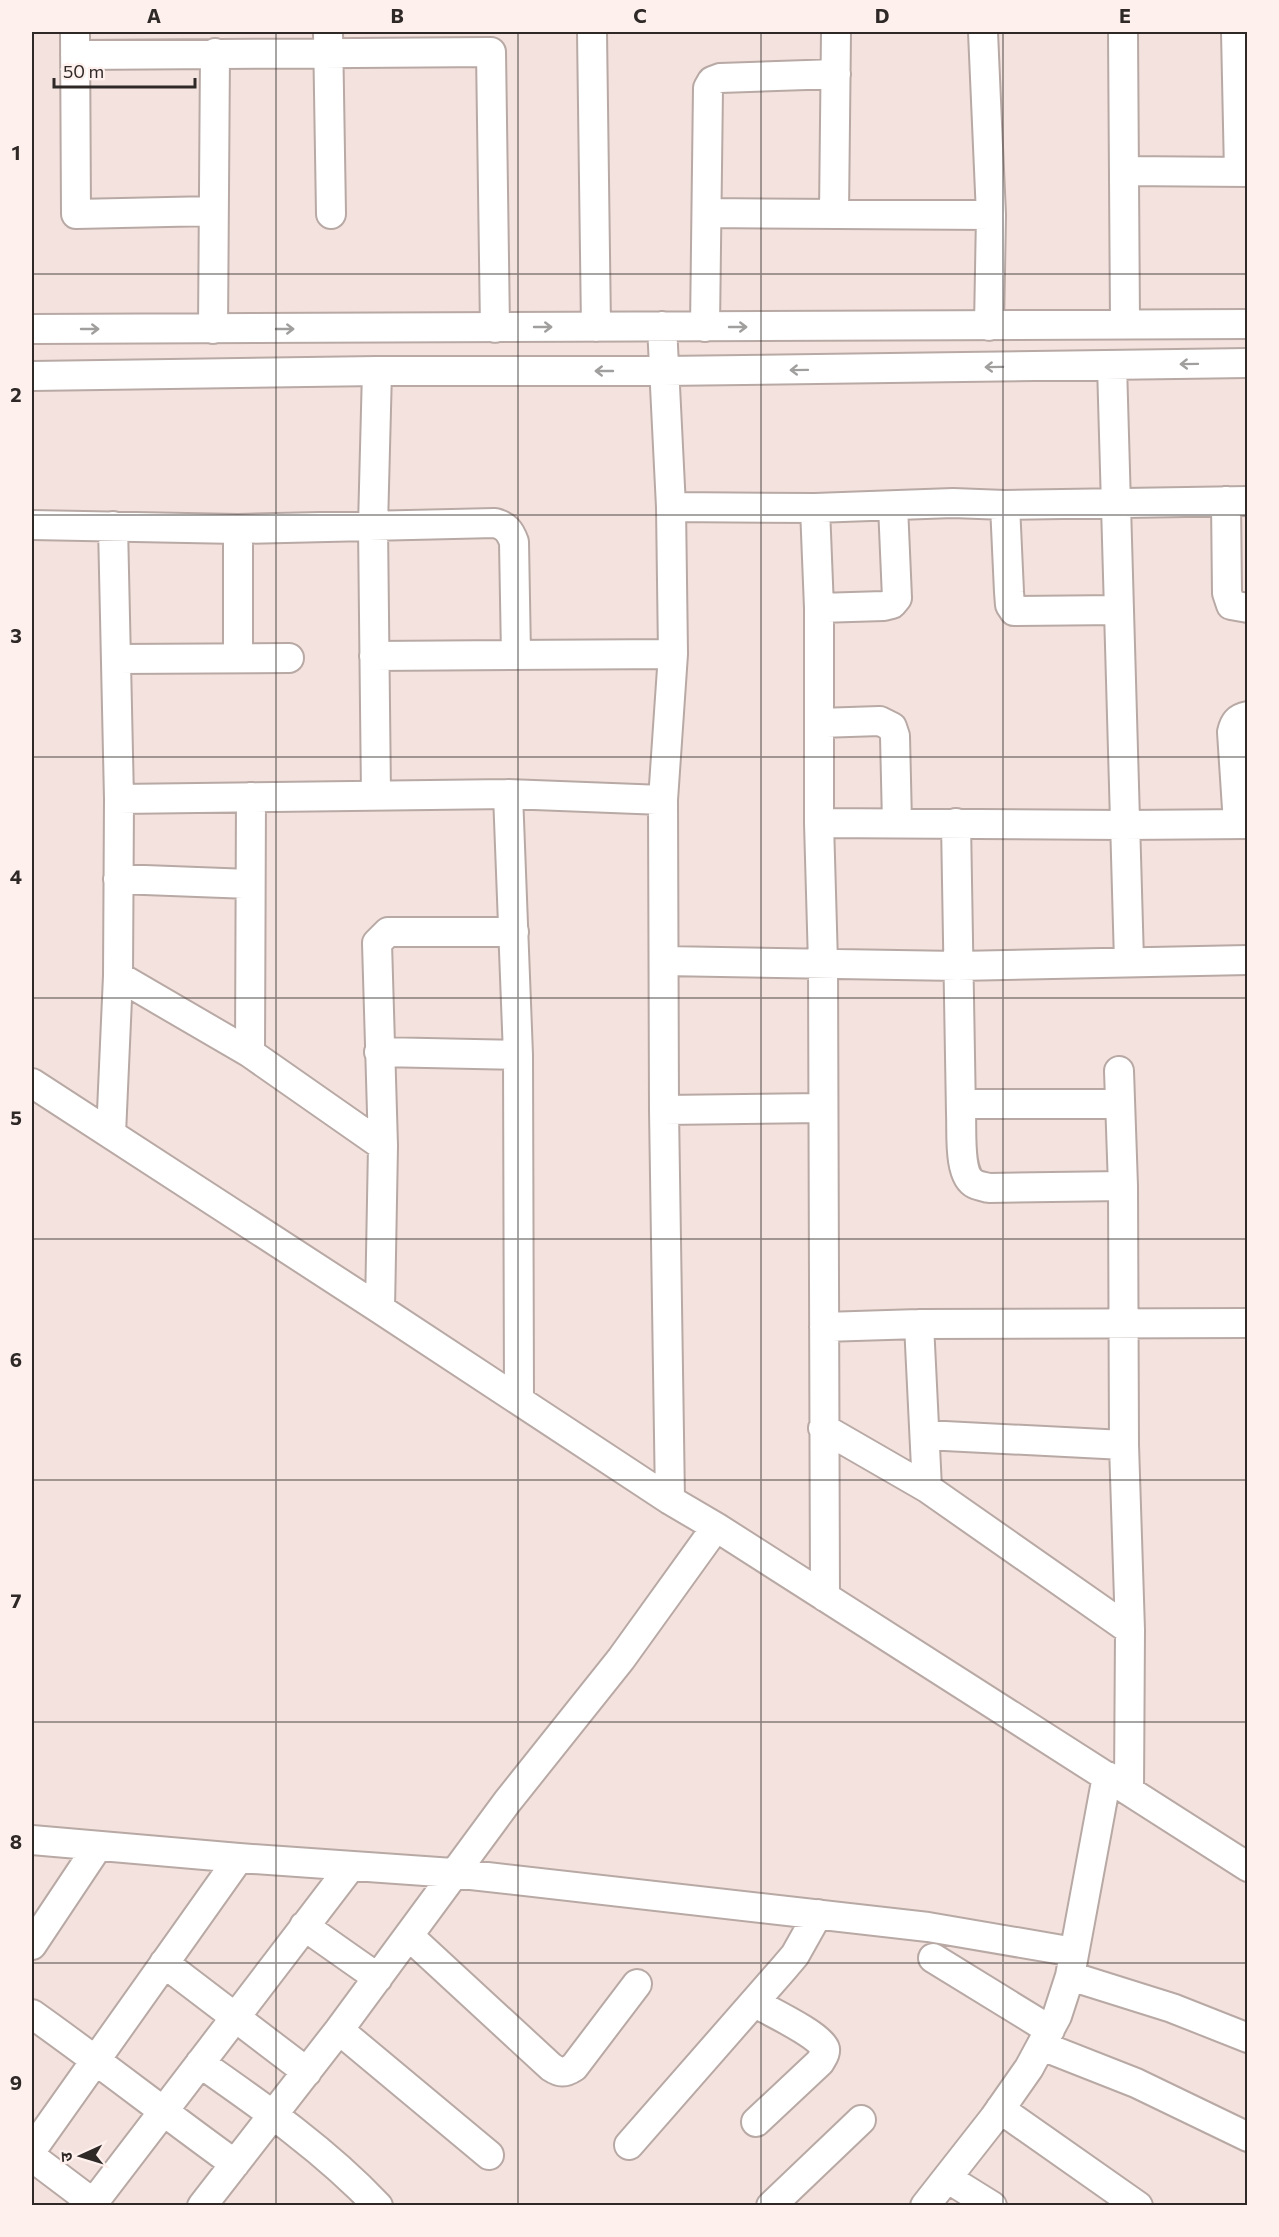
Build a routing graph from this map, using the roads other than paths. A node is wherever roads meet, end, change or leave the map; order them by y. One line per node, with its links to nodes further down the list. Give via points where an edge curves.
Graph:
1 (592, 32): 21 (street)
2 (836, 32): 9 (street)
3 (983, 32): 16 (street)
4 (1123, 32): 10 (street)
5 (1236, 32): 11 (street)
6 (328, 42): 8 (street); 15 (street); 23 (street, via 491,52)
7 (75, 43): 8 (street); 12 (street, via 76,214)
8 (215, 53): 12 (street)
9 (836, 74): 13 (street, via 712,81 708,88); 14 (street)
10 (1124, 171): 11 (street); 17 (street)
11 (1243, 172)
12 (213, 211): 25 (street)
13 (707, 213): 14 (street); 22 (street)
14 (834, 213): 16 (street)
15 (331, 214)
16 (990, 214): 20 (street)
17 (1125, 323): 18 (street); 20 (street)
18 (1248, 324)
19 (663, 326): 21 (street); 22 (street); 29 (street)
20 (990, 326): 22 (street, one-way to 20)
21 (596, 327): 23 (street, one-way to 21)
22 (705, 327)
23 (495, 328): 25 (street, one-way to 23)
24 (32, 329): 25 (street, one-way to 25)
25 (213, 329)
26 (1248, 363): 27 (street, one-way to 27)
27 (1112, 365): 29 (street, one-way to 29); 32 (street)
28 (377, 371): 29 (street, one-way to 28); 30 (street); 39 (street)
29 (664, 372): 35 (street)
30 (32, 376)
31 (1237, 501): 32 (street); 42 (street, via 1227,593 1231,605)
32 (1117, 503): 34 (street); 43 (street)
33 (893, 506): 34 (street); 36 (street); 41 (street, via 897,598 884,606)
34 (1005, 506): 43 (street, via 1010,605 1014,611)
35 (671, 507): 36 (street); 44 (street)
36 (815, 508): 41 (street)
37 (32, 525): 38 (street)
38 (113, 526): 40 (street); 49 (street)
39 (372, 526): 40 (street); 45 (street, via 504,525 513,542); 46 (street)
40 (238, 529): 47 (street)
41 (819, 608): 51 (street)
42 (1248, 608)
43 (1119, 610): 61 (street)
44 (674, 654): 45 (street); 56 (street)
45 (516, 655): 46 (street)
46 (374, 656): 53 (street)
47 (238, 658): 48 (street); 49 (street)
48 (289, 658)
49 (116, 659): 55 (street)
50 (1248, 716): 60 (street, via 1239,718 1232,732)
51 (819, 723): 57 (street); 58 (street, via 880,721 892,727)
52 (508, 794): 53 (street); 56 (street); 64 (street)
53 (376, 795): 54 (street)
54 (251, 797): 55 (street); 63 (street)
55 (119, 799): 62 (street)
56 (663, 800): 66 (street)
57 (819, 823): 58 (street); 68 (street)
58 (897, 823): 59 (street)
59 (956, 823): 61 (street); 69 (street)
60 (1243, 824): 61 (street)
61 (1124, 825): 67 (street)
62 (118, 879): 63 (street); 70 (street)
63 (250, 884): 72 (street)
64 (514, 932): 71 (street, via 388,932 382,937 376,951); 73 (street)
65 (1248, 960): 67 (street)
66 (664, 961): 68 (street); 79 (street)
67 (1129, 961): 69 (street)
68 (823, 963): 69 (street); 78 (street)
69 (958, 966): 76 (street)
70 (118, 976): 72 (street); 80 (street)
71 (379, 1052): 73 (street); 81 (street)
72 (250, 1053): 81 (street)
73 (518, 1055): 88 (street)
74 (1119, 1071): 77 (street)
75 (32, 1083): 80 (street)
76 (961, 1104): 77 (street); 82 (street, via 965,1174 973,1184 989,1188)
77 (1120, 1104): 82 (street)
78 (822, 1108): 79 (street); 87 (street)
79 (664, 1110): 93 (street)
80 (111, 1134): 83 (street)
81 (383, 1146): 83 (street)
82 (1123, 1186): 86 (street)
83 (380, 1309): 88 (street)
84 (1248, 1323): 86 (street)
85 (919, 1324): 86 (street); 87 (street); 90 (street)
86 (1123, 1324): 91 (street)
87 (824, 1328): 89 (street)
88 (519, 1399): 93 (street)
89 (823, 1428): 92 (street); 95 (street)
90 (925, 1435): 91 (street); 92 (street)
91 (1124, 1445): 96 (street)
92 (927, 1488): 96 (street)
93 (670, 1500): 94 (street)
94 (716, 1527): 95 (street); 103 (street, via 621,1659)
95 (825, 1597): 97 (street)
96 (1130, 1630): 97 (street)
97 (1118, 1783): 102 (street); 110 (street)
98 (32, 1840): 99 (street)
99 (98, 1846): 100 (street); 107 (street)
100 (238, 1858): 101 (street); 109 (street)
101 (351, 1866): 103 (street); 105 (street)
102 (1248, 1867)
103 (453, 1873): 104 (street); 106 (street)
104 (818, 1914): 110 (street, via 928,1927); 113 (street, via 795,1954)
105 (304, 1926): 111 (street); 115 (street)
106 (409, 1936): 111 (street); 112 (street, via 558,2072 574,2067)
107 (32, 1945)
108 (933, 1958): 117 (street)
109 (164, 1963): 115 (street); 119 (street)
110 (1072, 1964): 117 (street, via 1057,2016); 118 (street)
111 (378, 1978): 116 (street)
112 (637, 1984)
113 (754, 2003): 126 (street, via 802,2029 825,2049 820,2062); 128 (street)
114 (32, 2014): 119 (street)
115 (234, 2017): 120 (street); 121 (street)
116 (339, 2030): 121 (street); 130 (street)
117 (1046, 2038): 122 (street); 127 (street)
118 (1248, 2038)
119 (96, 2060): 123 (street); 129 (street)
120 (200, 2063): 123 (street); 124 (street)
121 (307, 2072): 124 (street)
122 (1000, 2109): 133 (street); 140 (street)
123 (162, 2112): 132 (street); 134 (street)
124 (274, 2115): 132 (street); 136 (street, via 336,2164)
125 (861, 2120): 137 (street)
126 (756, 2122)
127 (1248, 2137)
128 (629, 2145)
129 (32, 2150)
130 (489, 2155)
131 (32, 2157): 134 (street)
132 (235, 2164): 135 (street)
133 (947, 2178): 138 (street); 139 (street)
134 (94, 2205)
135 (202, 2205)
136 (378, 2205)
137 (771, 2205)
138 (925, 2205)
139 (992, 2205)
140 (1138, 2205)

